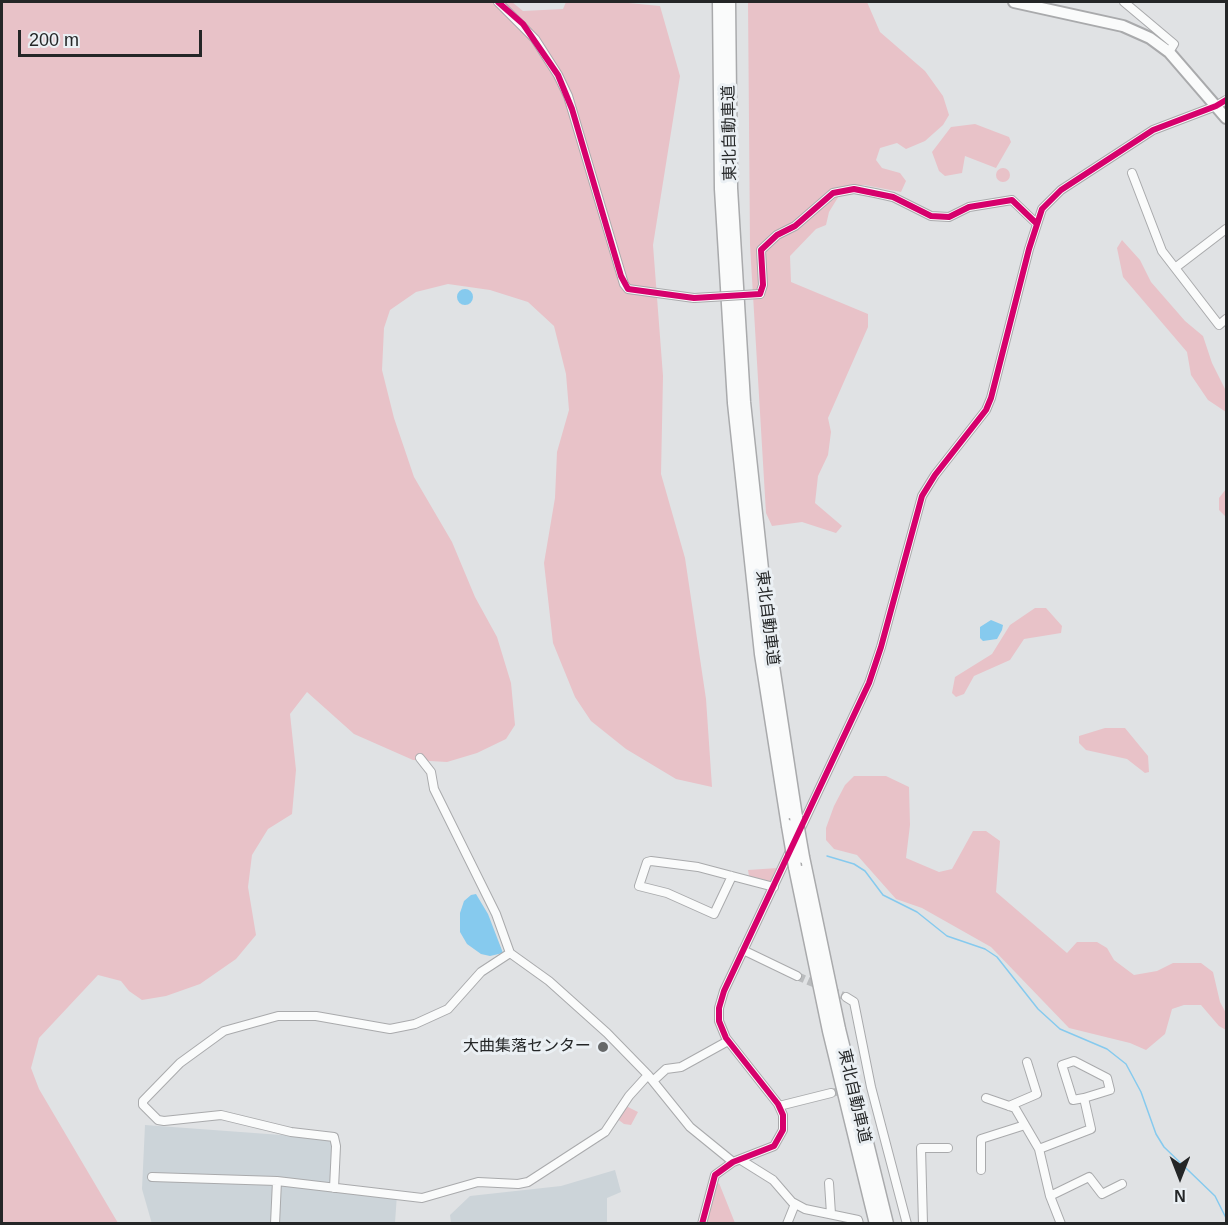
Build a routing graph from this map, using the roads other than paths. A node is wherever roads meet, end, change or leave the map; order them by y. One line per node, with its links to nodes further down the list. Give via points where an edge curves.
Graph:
1 (498, 2): 12 (street, bridge, via 523,24 558,75 628,289 694,298 760,294 761,250 833,193 854,189 893,197 940,217 969,207 1012,201)
2 (718, 2): 17 (highway, 東北自動車道, via 721,189 734,403 760,654)
3 (729, 2): 17 (highway, 東北自動車道, via 731,188 744,402)
4 (1014, 2): 6 (main road)
5 (1129, 3): 7 (street, via 1174,45)
6 (1057, 6): 7 (main road, via 1150,38)
7 (1169, 52): 9 (main road)
8 (1227, 100): 9 (street)
9 (1216, 106): 10 (main road); 12 (street, via 1153,130 1093,168 1050,199)
10 (1227, 118)
11 (1132, 172): 14 (street, via 1162,251)
12 (1036, 223): 19 (street, via 992,398 926,490 869,682)
13 (1227, 229): 14 (street)
14 (1175, 268): 15 (street, via 1219,325)
15 (1227, 319)
16 (420, 758): 21 (street, via 431,772 434,789 496,914)
17 (792, 821): 49 (highway, 東北自動車道, bridge, via 795,867 829,1031); 50 (highway, 東北自動車道, bridge)
18 (732, 876): 18 (street, via 651,861 647,862 639,886 667,893 714,914); 19 (street)
19 (774, 887): 20 (street)
20 (743, 950): 22 (street); 24 (street, via 719,1008 719,1022)
21 (510, 953): 26 (street, via 549,981); 41 (street, via 481,972 448,1009 415,1024 390,1029 316,1016 278,1016 225,1031 180,1063 143,1101 153,1115 164,1121 221,1115 291,1132 334,1137)
22 (797, 976)
23 (846, 998): 51 (street, via 854,1002 867,1086)
24 (728, 1041): 26 (street, via 681,1067 666,1069); 30 (street)
25 (1027, 1062): 31 (street, via 1036,1094)
26 (650, 1078): 35 (street, via 690,1127); 41 (street, via 629,1096 605,1132 528,1182 478,1182 422,1198)
27 (831, 1093): 30 (street)
28 (986, 1098): 31 (street)
29 (1084, 1098): 29 (street, via 1072,1100 1062,1065 1074,1061 1107,1078 1110,1090); 34 (street, via 1091,1129)
30 (779, 1106): 35 (street, via 783,1115 780,1139 774,1146)
31 (1009, 1106): 32 (street, via 1016,1108)
32 (1025, 1125): 34 (street); 36 (street, via 981,1139)
33 (948, 1148): 52 (street, via 921,1148)
34 (1040, 1149): 42 (street)
35 (737, 1161): 43 (street, via 773,1180); 46 (street, via 715,1175)
36 (981, 1170)
37 (152, 1177): 38 (street)
38 (277, 1181): 41 (street); 45 (street)
39 (829, 1183): 44 (street)
40 (1122, 1184): 42 (street, via 1102,1194 1089,1177)
41 (334, 1188)
42 (1050, 1196): 53 (street)
43 (795, 1204): 44 (street); 47 (street)
44 (831, 1214): 48 (street, via 858,1220)
45 (275, 1224)
46 (702, 1224)
47 (787, 1224)
48 (859, 1224)
49 (876, 1224)
50 (887, 1224)
51 (907, 1224)
52 (923, 1224)
53 (1061, 1224)

